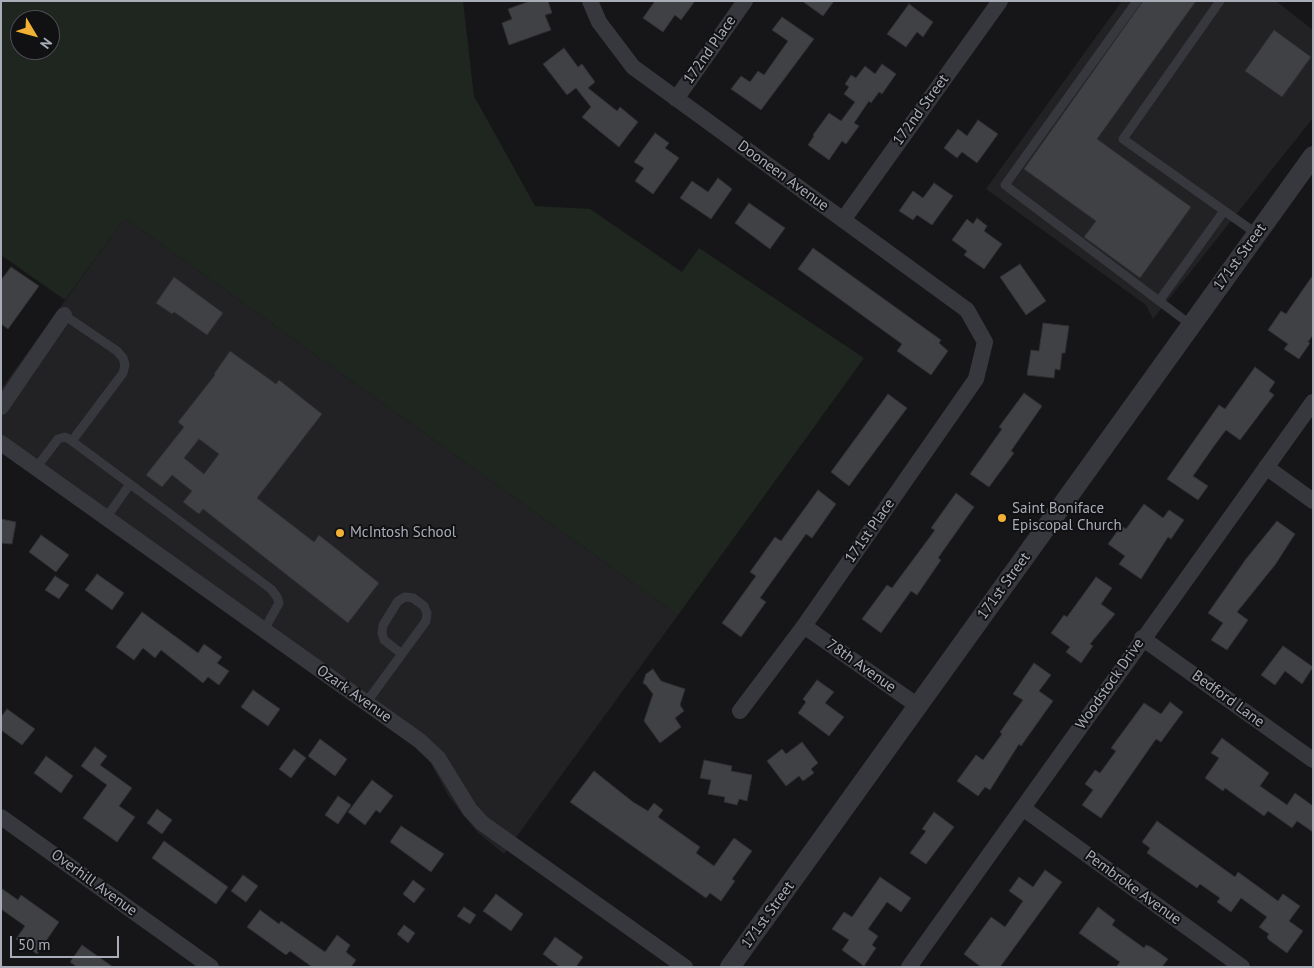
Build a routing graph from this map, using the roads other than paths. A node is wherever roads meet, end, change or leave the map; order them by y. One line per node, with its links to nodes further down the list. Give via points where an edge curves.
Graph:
1 (590, 1): 6 (street, Dooneen Avenue, via 599,22 627,61)
2 (745, 1): 6 (street, 172nd Place)
3 (1000, 1): 9 (street, 172nd Street)
4 (1137, 1): 11 (lane, via 1005,184)
5 (1220, 1): 8 (lane, via 1122,139)
6 (676, 99): 9 (street, Dooneen Avenue)
7 (1313, 156): 10 (street, 171st Street)
8 (1224, 211): 10 (lane); 11 (lane)
9 (843, 220): 14 (street, Dooneen Avenue, via 967,310)
10 (1257, 234): 13 (street, 171st Street)
11 (1159, 301): 13 (lane)
12 (64, 315): 16 (street); 17 (lane, via 117,351 125,366)
13 (1192, 325): 29 (street, 171st Street)
14 (985, 342): 24 (street, 171st Place, via 976,379)
15 (1313, 402): 19 (street, Woodstock Drive)
16 (1, 407)
17 (72, 441): 20 (lane, via 64,437 58,439); 21 (lane)
18 (1, 443): 20 (street, Ozark Avenue)
19 (1266, 467): 22 (street); 26 (street, Woodstock Drive)
20 (36, 468): 23 (street, Ozark Avenue)
21 (130, 484): 23 (lane); 25 (lane, via 270,589 279,603)
22 (1313, 501)
23 (106, 518): 25 (street, Ozark Avenue)
24 (804, 626): 29 (street, 78th Avenue); 30 (street, 171st Place)
25 (264, 630): 28 (street, Ozark Avenue)
26 (1142, 638): 31 (street, Bedford Lane); 32 (street, Woodstock Drive)
27 (402, 654): 27 (lane, via 426,621 427,613 424,606 413,598 405,597 398,600 383,625 382,633 384,640); 28 (lane)
28 (366, 702): 35 (street, Ozark Avenue, via 438,758 470,810 482,823)
29 (918, 706): 36 (street, 171st Street)
30 (740, 710)
31 (1313, 760)
32 (1024, 809): 37 (street, Woodstock Drive); 38 (street, Pembroke Avenue)
33 (1, 817): 34 (street, Overhill Avenue)
34 (211, 967)
35 (685, 967)
36 (730, 967)
37 (909, 967)
38 (1242, 967)

